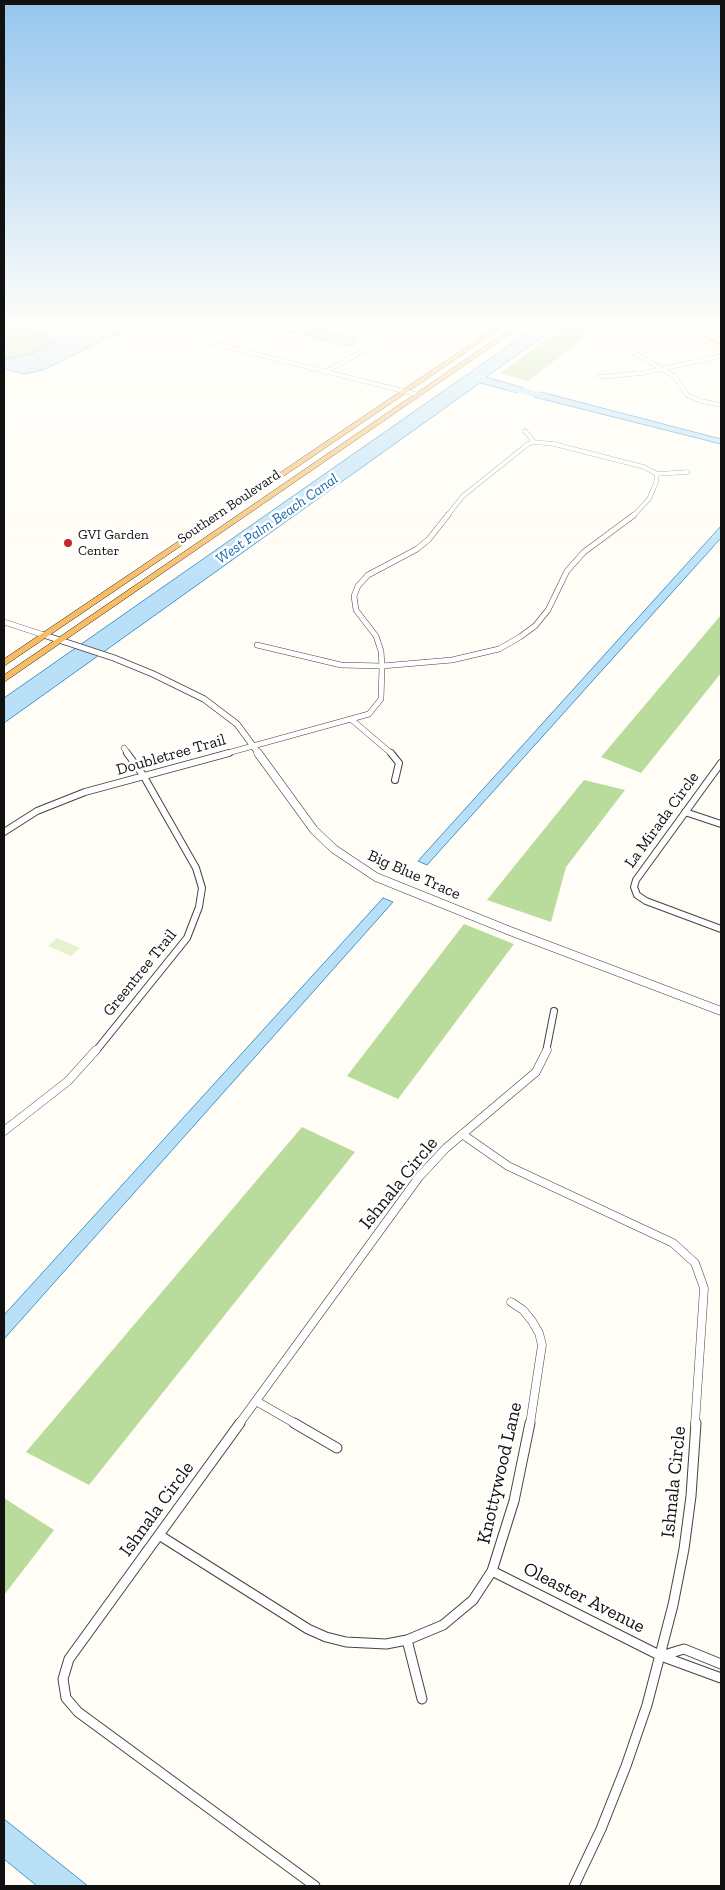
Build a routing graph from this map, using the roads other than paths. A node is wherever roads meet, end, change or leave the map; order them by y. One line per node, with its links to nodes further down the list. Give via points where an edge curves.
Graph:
1 (374, 413): 8 (highway, Southern Boulevard)
2 (392, 413): 9 (highway, Southern Boulevard)
3 (525, 431): 4 (street)
4 (534, 442): 6 (street, via 630,463); 12 (street, Doubletree Trail, via 524,446 463,496 429,540 368,575 358,586 354,596 356,610 376,636)
5 (688, 472): 6 (street)
6 (657, 474): 12 (street, via 649,499 635,514 584,552 567,571 548,610 536,626 499,648 452,660)
7 (4, 622): 8 (street)
8 (44, 635): 9 (street, Big Blue Trace); 11 (highway, Southern Boulevard)
9 (61, 640): 13 (highway, Southern Boulevard); 15 (street, Big Blue Trace, via 114,658 204,699 237,724)
10 (257, 645): 12 (street, via 341,665)
11 (4, 662)
12 (382, 666): 14 (street, Doubletree Trail, via 381,699 369,714)
13 (4, 679)
14 (352, 720): 15 (street, Doubletree Trail); 19 (street, via 390,751 399,763)
15 (253, 745): 18 (street, Doubletree Trail); 25 (street, Big Blue Trace, via 314,830 334,849 376,877)
16 (124, 748): 18 (street, Greentree Trail)
17 (721, 763): 20 (street, La Mirada Circle)
18 (143, 775): 22 (street, Doubletree Trail, via 85,792 37,811); 26 (street, Greentree Trail, via 196,868 202,888 199,907 187,938 68,1080)
19 (396, 780)
20 (685, 812): 21 (street); 23 (street, La Mirada Circle, via 636,880 635,891 646,901)
21 (721, 824)
22 (4, 832)
23 (721, 929)
24 (554, 1011): 27 (street, via 546,1054 536,1072)
25 (721, 1011)
26 (4, 1131)
27 (462, 1134): 29 (street, Ishnala Circle, via 419,1177); 34 (street, Ishnala Circle, via 508,1166 673,1243 690,1258 701,1276 704,1295 691,1496 684,1549)
28 (511, 1302): 32 (street, Knottywood Lane, via 532,1321 539,1333 542,1352 525,1454)
29 (256, 1401): 30 (street); 31 (street, Ishnala Circle)
30 (337, 1448)
31 (158, 1535): 33 (street, Knottywood Lane, via 308,1629 326,1637 366,1645); 38 (street, Ishnala Circle, via 69,1659 63,1679 66,1698 78,1712)
32 (492, 1571): 33 (street, Knottywood Lane, via 473,1600 459,1613 443,1625); 34 (street, Oleaster Avenue)
33 (407, 1640): 37 (street)
34 (661, 1656): 35 (street, via 684,1650); 36 (street, Oleaster Avenue); 39 (street, Ishnala Circle, via 626,1766)
35 (721, 1664)
36 (721, 1678)
37 (422, 1699)
38 (315, 1886)
39 (574, 1886)

